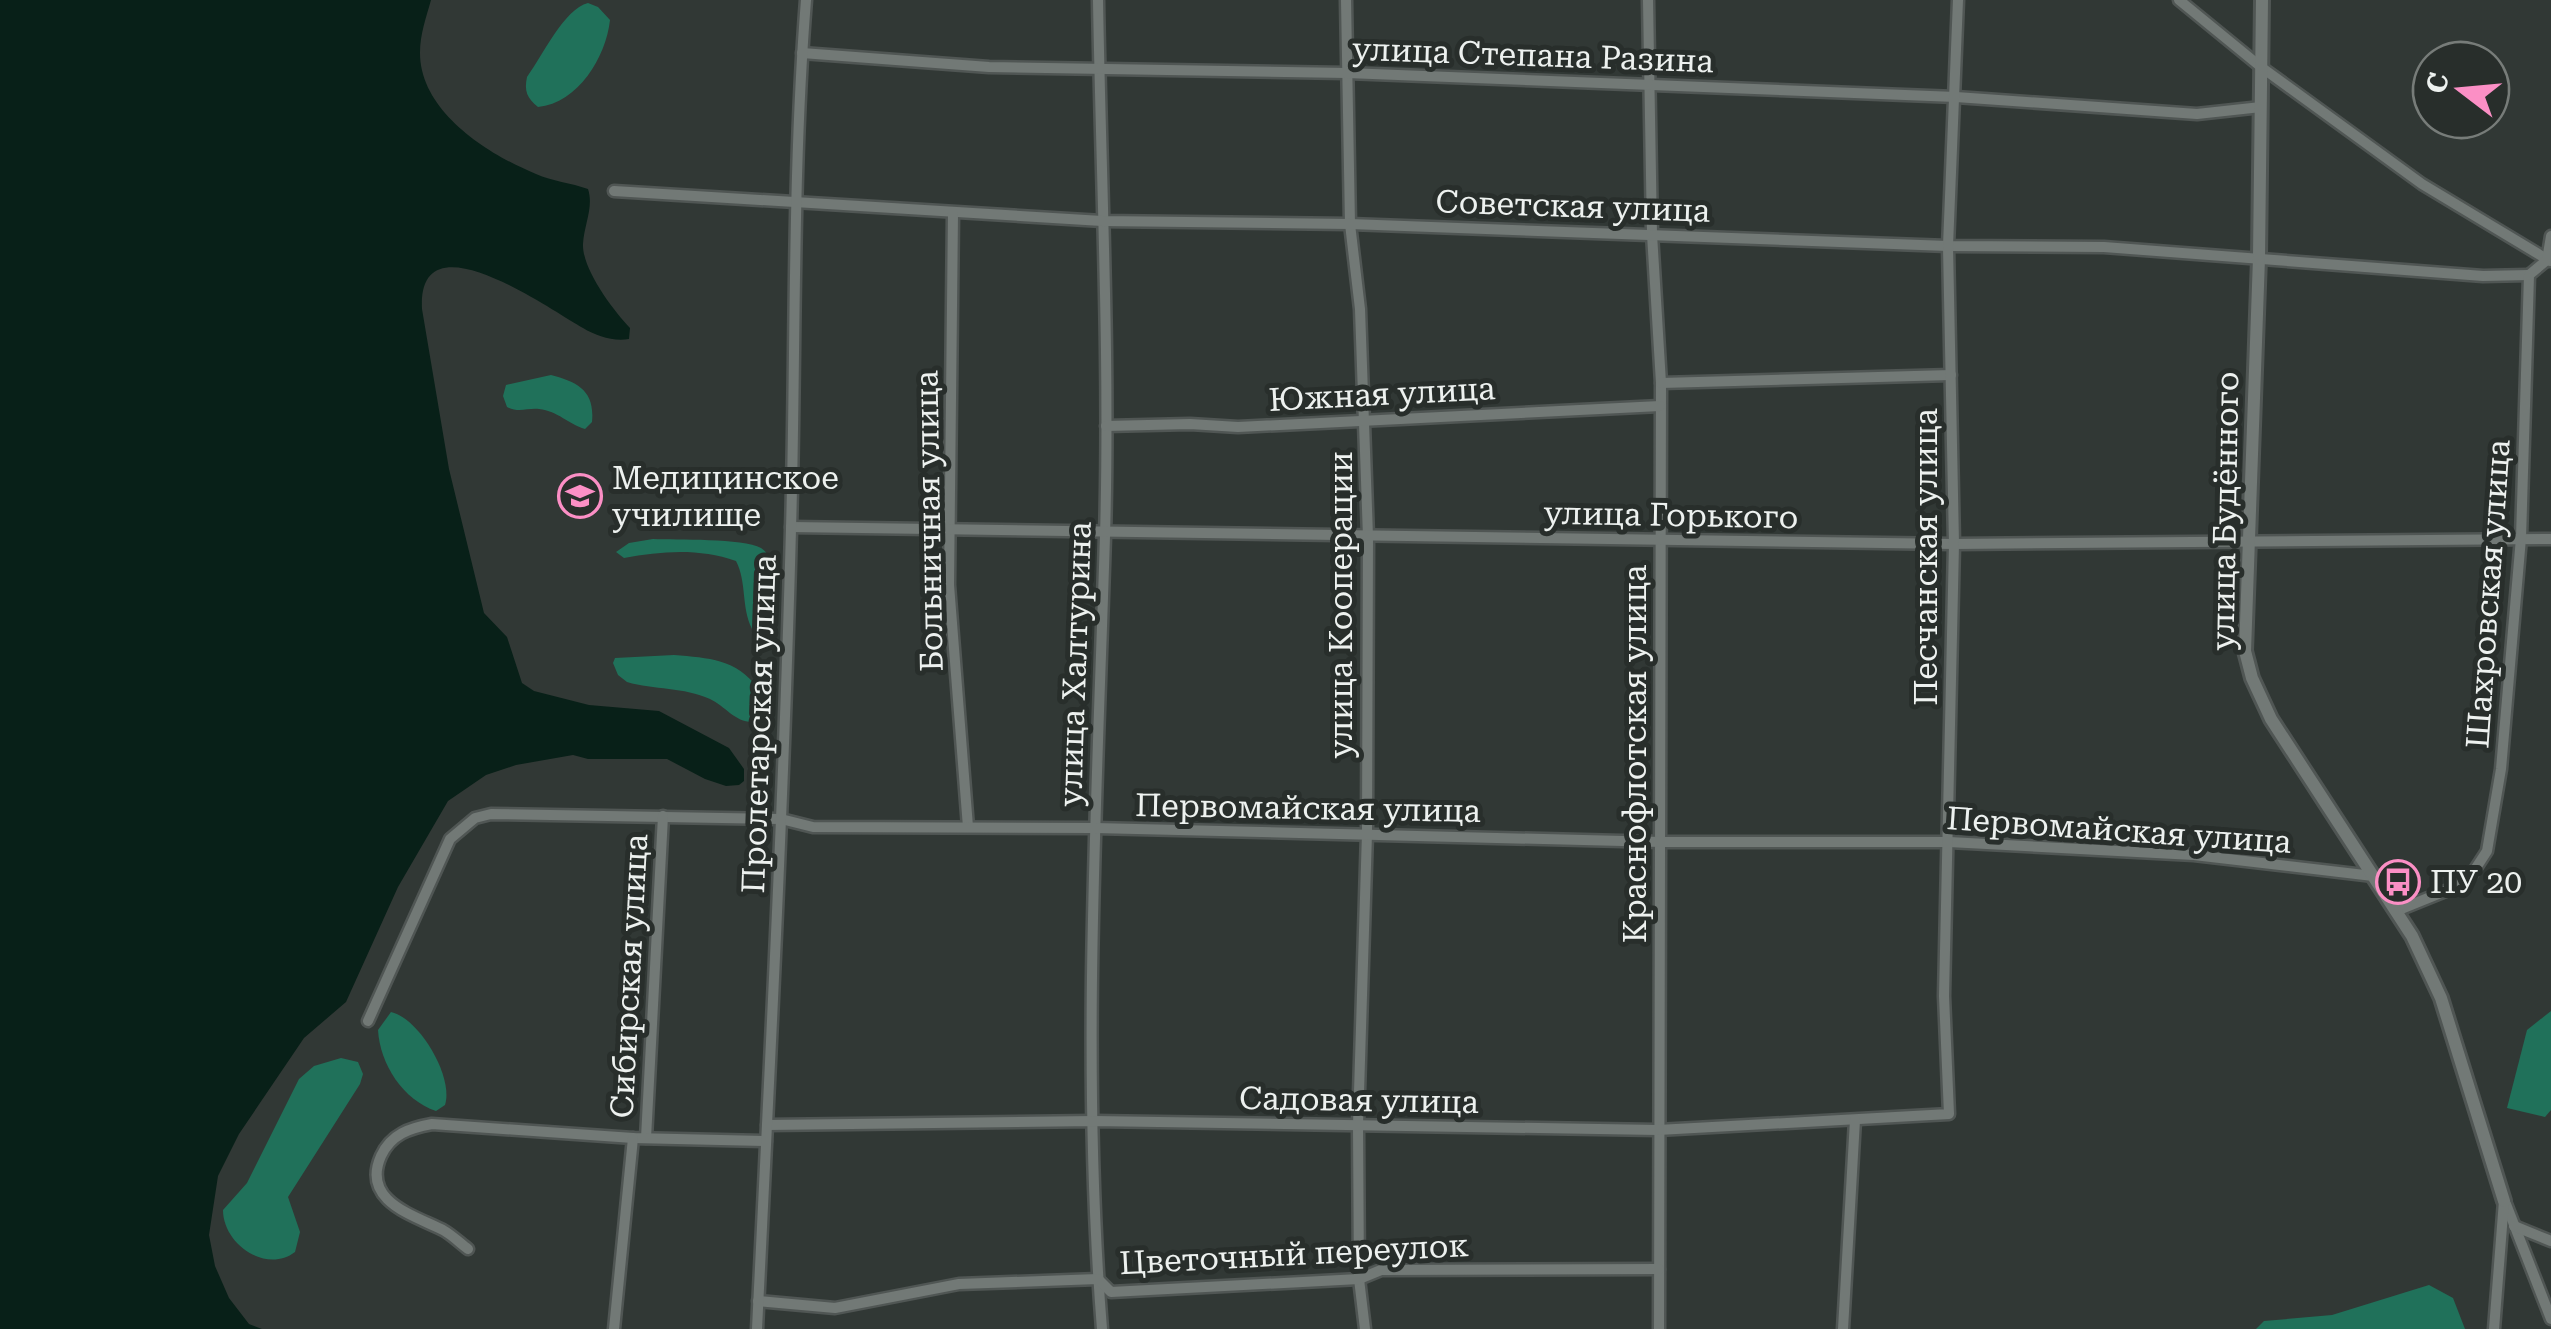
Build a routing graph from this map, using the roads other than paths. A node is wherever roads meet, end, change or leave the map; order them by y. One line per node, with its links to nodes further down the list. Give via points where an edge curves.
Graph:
1 (806, 0): 8 (street, Пролетарская улица)
2 (1098, 0): 10 (street, улица Халтурина)
3 (1346, 0): 11 (street, улица Кооперации)
4 (1648, 0): 12 (street, Краснофлотская улица)
5 (1958, 0): 13 (street, Песчанская улица)
6 (2178, 0): 9 (street)
7 (2262, 0): 9 (street, улица Будённого)
8 (802, 52): 10 (street, улица Степана Разина); 16 (street, Пролетарская улица)
9 (2261, 66): 14 (street, улица Будённого); 24 (street, via 2422,184)
10 (1100, 71): 11 (street, улица Степана Разина); 18 (street, улица Халтурина)
11 (1347, 73): 12 (street, улица Степана Разина); 19 (street, улица Кооперации)
12 (1650, 85): 13 (street, улица Степана Разина); 20 (street, Краснофлотская улица)
13 (1956, 98): 14 (street, улица Степана Разина, via 2197,114); 22 (street, Песчанская улица)
14 (2261, 107): 23 (street, улица Будённого)
15 (614, 190): 16 (street, Советская улица)
16 (797, 203): 17 (street, Советская улица); 31 (street, Пролетарская улица)
17 (952, 212): 18 (street, Советская улица); 32 (street, Больничная улица)
18 (1102, 221): 19 (street, Советская улица); 30 (street, улица Халтурина)
19 (1350, 224): 20 (street, Советская улица); 29 (street, улица Кооперации)
20 (1652, 234): 22 (street, Советская улица); 27 (street, Краснофлотская улица)
21 (2551, 236): 24 (street)
22 (1948, 246): 23 (street, Советская улица, via 2104,247); 26 (street, Песчанская улица)
23 (2259, 258): 25 (street, Советская улица); 38 (street, улица Будённого)
24 (2549, 261): 25 (street)
25 (2529, 275): 35 (street, Шахровская улица)
26 (1951, 375): 27 (street); 39 (street, Песчанская улица)
27 (1660, 383): 28 (street, Краснофлотская улица)
28 (1660, 406): 29 (street, Южная улица); 36 (street, Краснофлотская улица)
29 (1364, 419): 30 (street, Южная улица); 34 (street, улица Кооперации)
30 (1106, 426): 33 (street, улица Халтурина)
31 (791, 527): 32 (street, улица Горького); 41 (street, Пролетарская улица)
32 (948, 530): 33 (street, улица Горького); 42 (street, Больничная улица)
33 (1105, 532): 34 (street, улица Горького); 43 (street, улица Халтурина)
34 (1368, 537): 36 (street, улица Горького); 44 (street, улица Кооперации)
35 (2521, 538): 37 (street, улица Горького); 38 (street, улица Горького); 48 (street, Шахровская улица, via 2487,851 2472,874 2448,890)
36 (1659, 539): 39 (street, улица Горького); 45 (street, Краснофлотская улица)
37 (2551, 539)
38 (2249, 542): 39 (street, улица Горького); 47 (street, улица Будённого, via 2246,651 2252,678 2271,719)
39 (1954, 544): 46 (street, Песчанская улица)
40 (663, 816): 41 (street, Первомайская улица); 49 (street, Первомайская улица, via 491,814 464,825 438,862); 57 (street, Сибирская улица)
41 (781, 818): 42 (street, Первомайская улица, via 813,827); 53 (street, Пролетарская улица)
42 (968, 827): 43 (street, Первомайская улица)
43 (1094, 828): 44 (street, Первомайская улица); 52 (street, улица Халтурина)
44 (1367, 833): 45 (street, Первомайская улица); 54 (street, улица Кооперации)
45 (1662, 842): 46 (street, Первомайская улица); 55 (street, Краснофлотская улица)
46 (1950, 842): 47 (street, Первомайская улица, via 2194,855); 50 (street, Песчанская улица, via 1944,996)
47 (2373, 876): 48 (street, улица Будённого)
48 (2396, 911): 59 (street, улица Будённого, via 2442,998)
49 (368, 1021)
50 (1949, 1114): 51 (street, Садовая улица)
51 (1855, 1120): 55 (street, Садовая улица); 73 (street)
52 (1094, 1121): 53 (street, Садовая улица); 54 (street, Садовая улица); 65 (street, улица Халтурина)
53 (767, 1125): 58 (street, Пролетарская улица)
54 (1358, 1125): 55 (street, Садовая улица); 64 (street, улица Кооперации)
55 (1658, 1130): 63 (street, Краснофлотская улица)
56 (632, 1138): 57 (street); 62 (street, via 432,1124 394,1138 376,1181 385,1198); 68 (street, Сибирская улица)
57 (646, 1138): 58 (street)
58 (766, 1141): 66 (street, Пролетарская улица)
59 (2504, 1200): 60 (street); 74 (street)
60 (2514, 1226): 61 (street); 67 (street)
61 (2551, 1241)
62 (468, 1250)
63 (1659, 1269): 64 (street, Цветочный переулок, via 1381,1270); 72 (street, Краснофлотская улица)
64 (1358, 1279): 65 (street, Цветочный переулок, via 1111,1292); 71 (street, улица Кооперации)
65 (1098, 1280): 66 (street, Цветочный переулок, via 959,1284 835,1308); 70 (street, улица Халтурина)
66 (758, 1301): 69 (street, Пролетарская улица)
67 (2551, 1319)
68 (614, 1329)
69 (757, 1329)
70 (1102, 1329)
71 (1364, 1329)
72 (1660, 1329)
73 (1843, 1329)
74 (2494, 1329)

